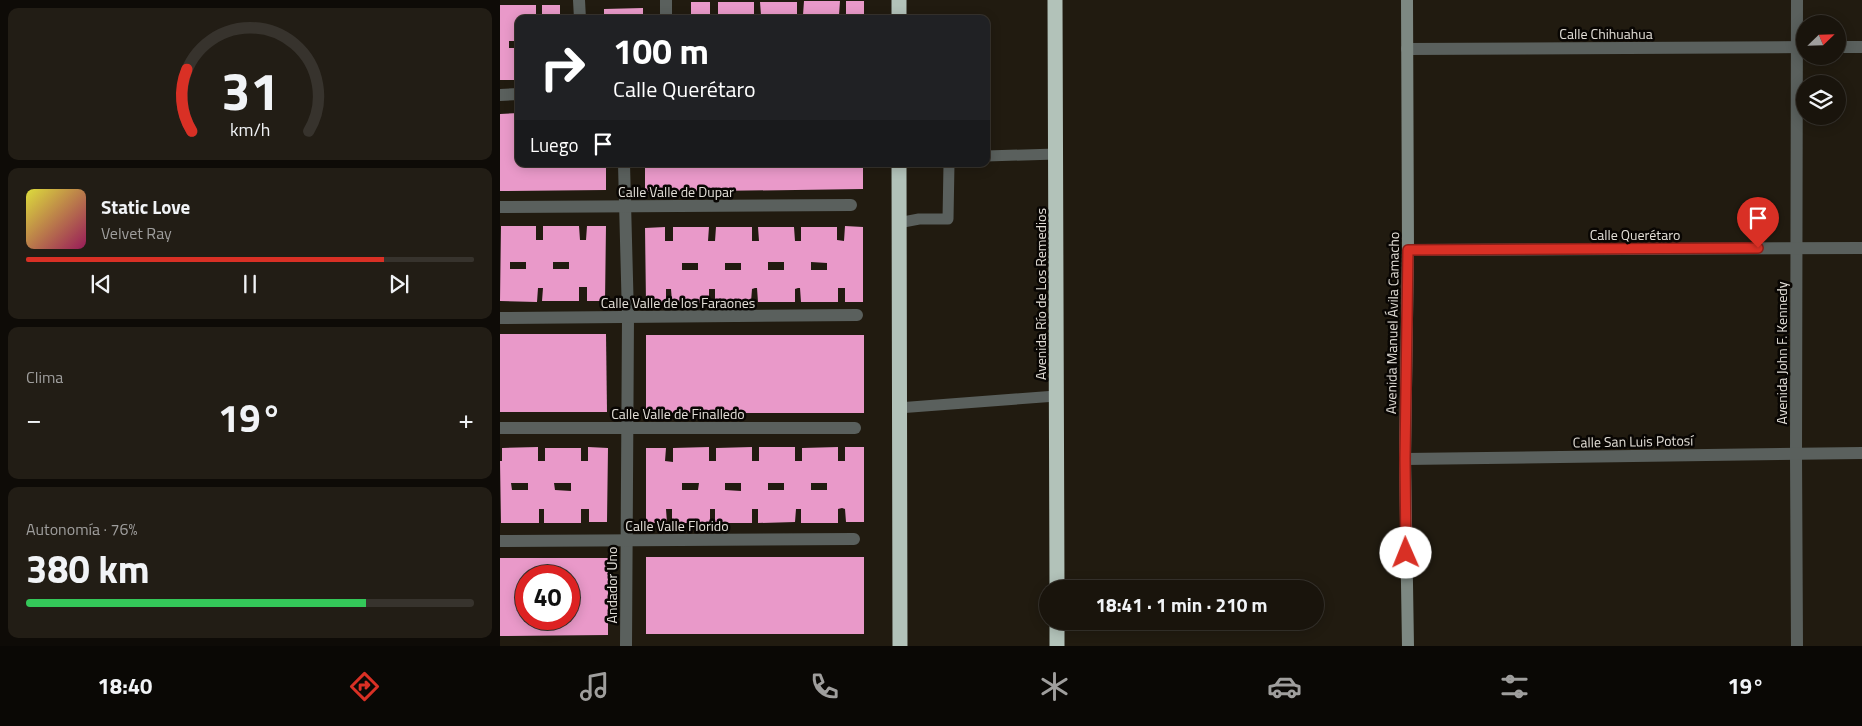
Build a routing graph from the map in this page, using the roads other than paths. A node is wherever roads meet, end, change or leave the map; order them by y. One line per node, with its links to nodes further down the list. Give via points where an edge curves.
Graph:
1 (579, 0): 7 (street)
2 (666, 0): 8 (street)
3 (899, 0): 9 (highway)
4 (1055, 0): 18 (highway, Avenida Río de Los Remedios)
5 (1407, 0): 14 (street, Avenida Manuel Ávila Camacho)
6 (1797, 0): 10 (street, Avenida John F. Kennedy)
7 (580, 15)
8 (666, 15)
9 (899, 15)
10 (1798, 15)
11 (1796, 47): 14 (street, Calle Chihuahua)
12 (1846, 47): 13 (street)
13 (1862, 47)
14 (1407, 49): 29 (street, Avenida Manuel Ávila Camacho)
15 (1801, 65): 27 (street, Avenida John F. Kennedy)
16 (515, 94): 17 (street)
17 (500, 95)
18 (1056, 154): 19 (lane); 33 (highway, Avenida Río de Los Remedios)
19 (990, 156)
20 (624, 167): 24 (street, Andador Uno)
21 (899, 167): 26 (highway)
22 (949, 167): 26 (lane, via 948,219)
23 (851, 205): 24 (street, Calle Valle de Dupar)
24 (624, 206): 25 (street, Calle Valle de Dupar); 31 (street, Andador Uno)
25 (500, 207)
26 (898, 223): 34 (highway)
27 (1796, 248): 28 (street, Calle Querétaro); 29 (street, Calle Querétaro); 39 (street, Avenida John F. Kennedy)
28 (1862, 248)
29 (1408, 250): 40 (street, Avenida Manuel Ávila Camacho)
30 (856, 315): 31 (street, Calle Valle de los Faraones)
31 (628, 317): 32 (street, Calle Valle de los Faraones); 36 (street, Andador Uno)
32 (500, 318)
33 (1056, 396): 34 (lane); 44 (highway, Avenida Río de Los Remedios)
34 (898, 408): 47 (highway)
35 (500, 428): 36 (street, Calle Valle de Finalledo)
36 (627, 428): 37 (street, Calle Valle de Finalledo); 42 (street, Andador Uno)
37 (855, 428)
38 (1862, 453): 39 (street, Calle San Luis Potosí)
39 (1796, 454): 40 (street, Calle San Luis Potosí); 50 (street, Avenida John F. Kennedy)
40 (1405, 459): 49 (street, Avenida Manuel Ávila Camacho)
41 (854, 539): 42 (street, Calle Valle Florido)
42 (627, 540): 43 (street, Calle Valle Florido); 46 (street, Andador Uno)
43 (500, 541)
44 (1057, 580)
45 (1057, 630): 48 (highway)
46 (626, 646)
47 (900, 646)
48 (1057, 646)
49 (1408, 646)
50 (1797, 646)

